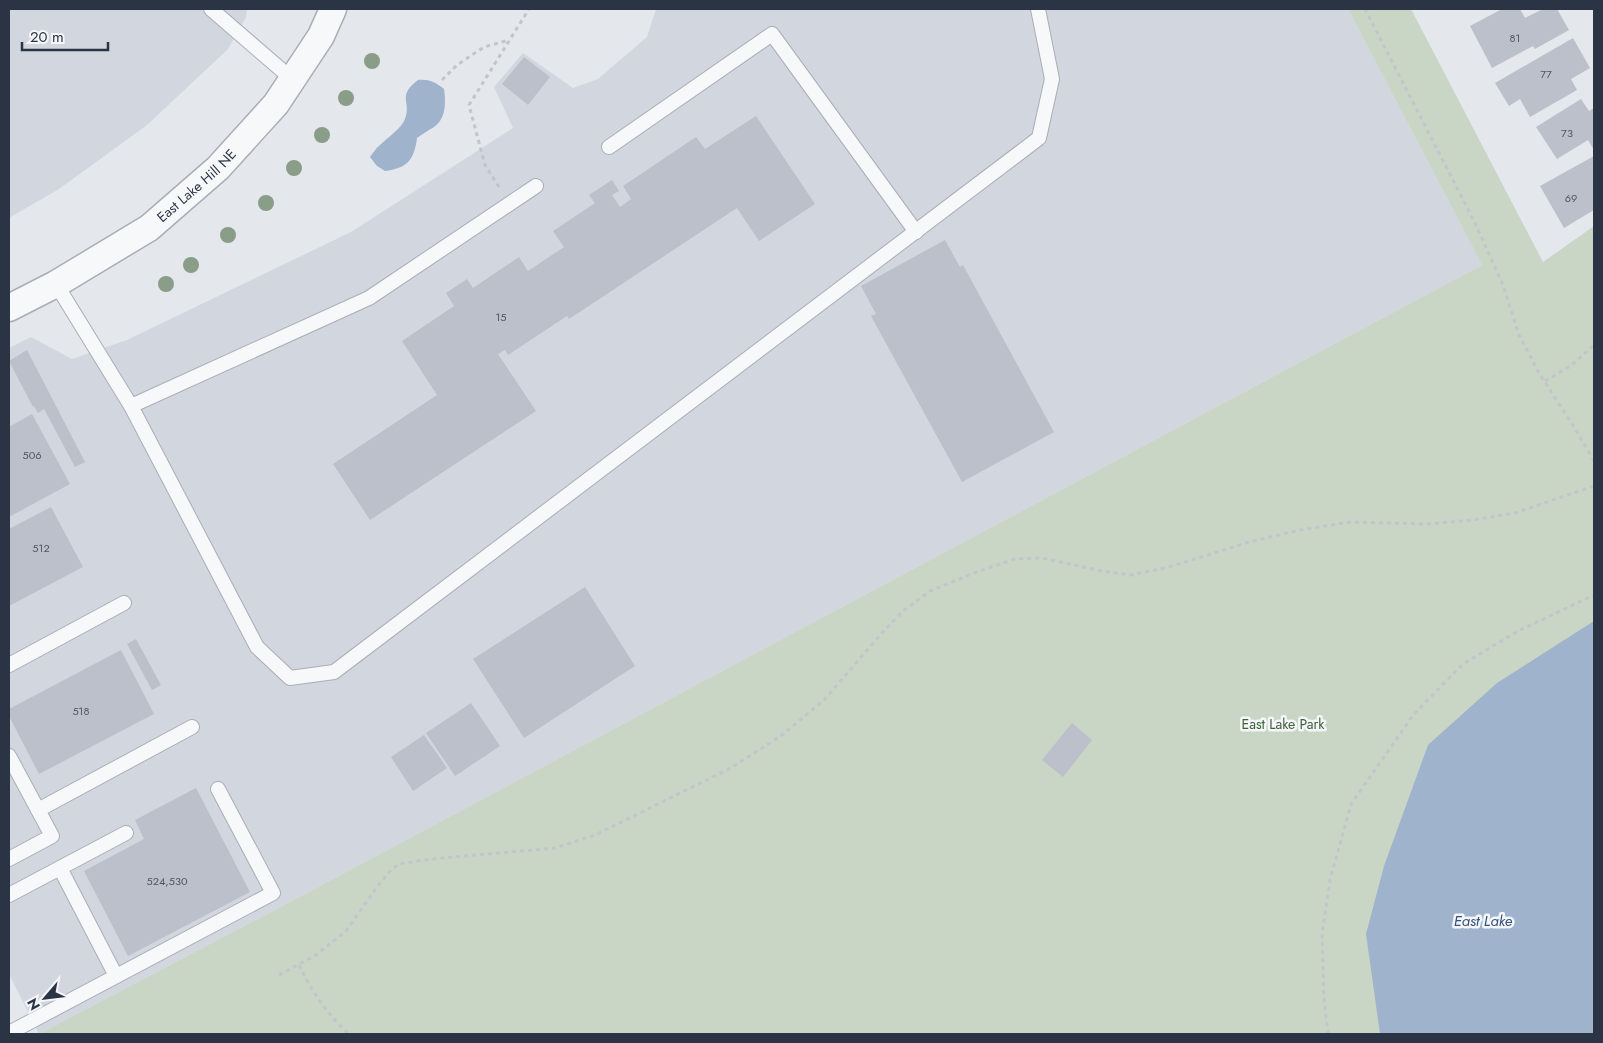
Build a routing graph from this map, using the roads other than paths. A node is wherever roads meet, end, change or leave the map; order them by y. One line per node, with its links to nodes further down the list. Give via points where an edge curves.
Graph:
1 (211, 9): 4 (lane)
2 (332, 9): 4 (street, East Lake Hill NE, via 321,36)
3 (1038, 9): 7 (lane, via 1052,79 1039,138)
4 (292, 79): 8 (street, East Lake Hill NE, via 276,104 218,168 149,228)
5 (609, 147): 7 (lane, via 772,34)
6 (536, 186): 10 (lane, via 369,298)
7 (916, 232): 10 (lane, via 334,672 290,678 257,647)
8 (56, 284): 9 (street, East Lake Hill NE); 10 (lane)
9 (9, 308)
10 (131, 406)
11 (124, 603): 12 (lane)
12 (9, 665)
13 (192, 727): 16 (lane)
14 (9, 756): 16 (lane)
15 (218, 789): 21 (lane, via 273,893)
16 (38, 810): 18 (lane, via 52,836)
17 (126, 833): 19 (lane)
18 (9, 859)
19 (60, 868): 20 (lane); 21 (lane)
20 (9, 895)
21 (116, 976): 22 (lane)
22 (9, 1033)

